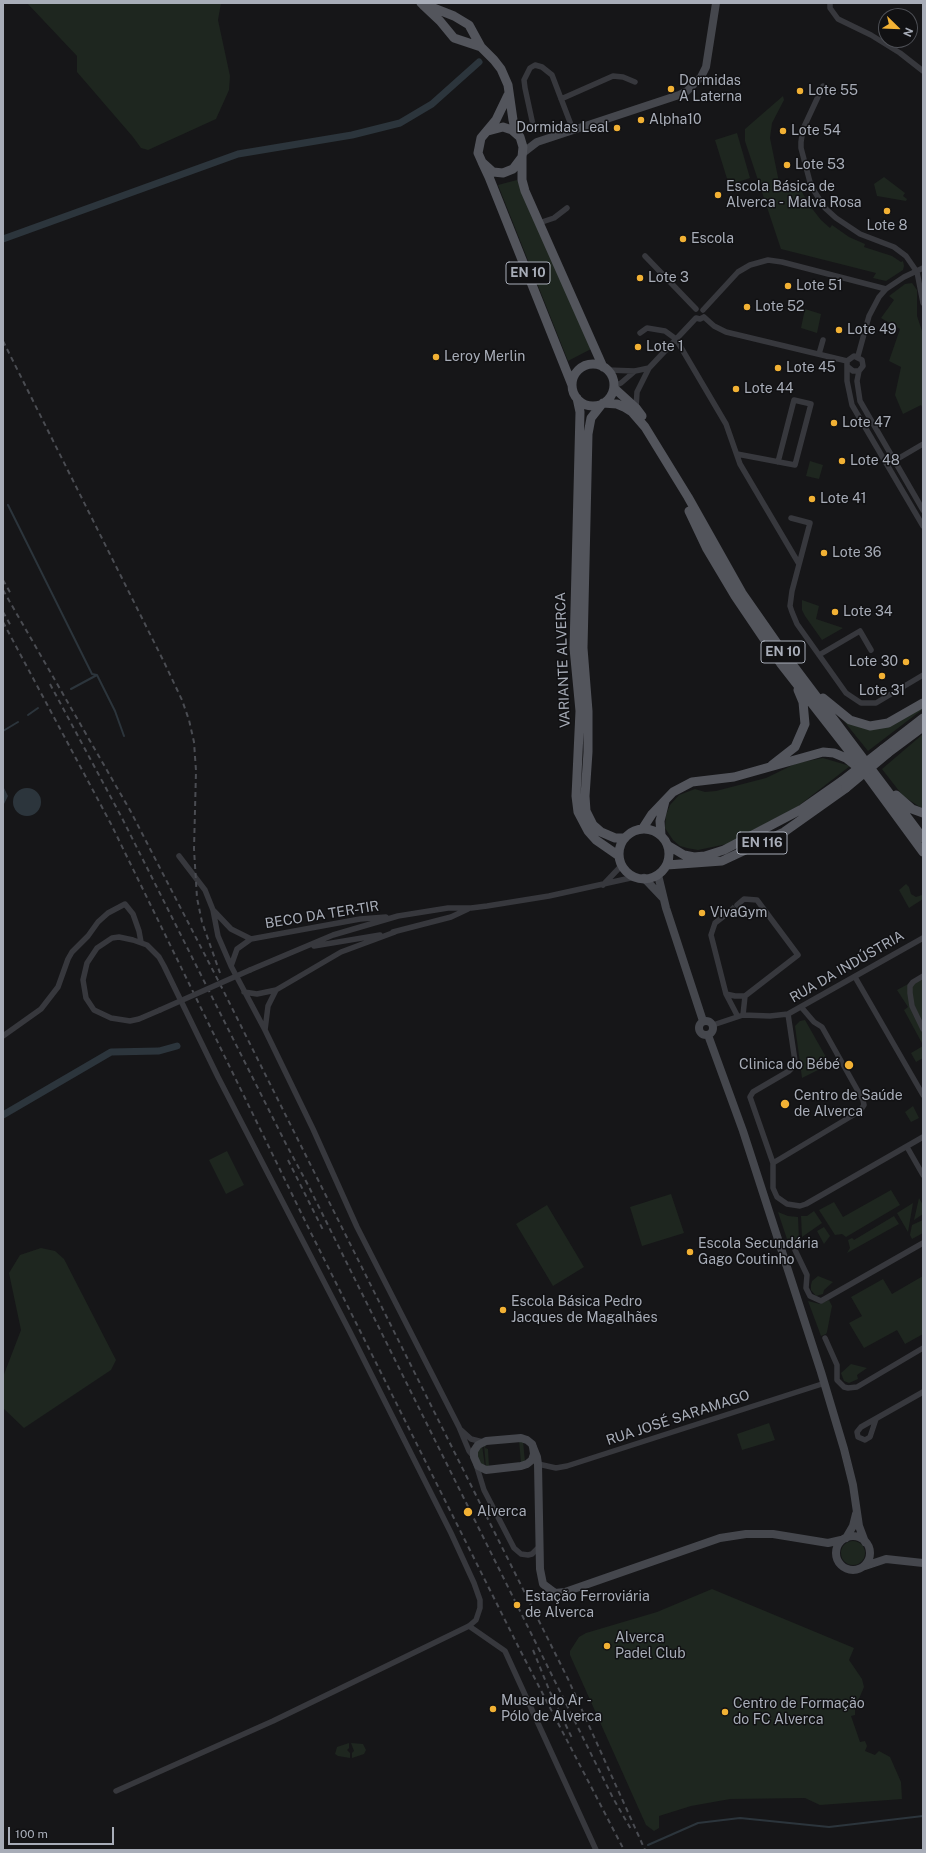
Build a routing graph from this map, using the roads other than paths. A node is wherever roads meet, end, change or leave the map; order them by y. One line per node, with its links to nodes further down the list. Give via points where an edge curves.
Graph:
1 (421, 3): 4 (main road, via 454,38); 4 (main road, via 469,25)
2 (716, 3): 11 (main road, via 706,67 692,87 679,95)
3 (830, 3): 5 (street, via 830,8 838,20 871,35)
4 (481, 46): 8 (main road, EN 10, via 501,69 508,85)
5 (923, 71)
6 (635, 82): 9 (street, via 613,76)
7 (823, 86): 21 (street, via 803,129 801,142 811,186 825,208 836,218 860,234 896,248 906,256)
8 (508, 95): 12 (main road, EN 10); 13 (main road, EN 10)
9 (561, 99): 10 (street, via 549,71 535,65 530,68 524,80); 11 (street)
10 (533, 124)
11 (573, 130): 14 (main road)
12 (488, 131): 13 (main road, via 502,127); 16 (main road, EN 10, via 479,143 478,153)
13 (518, 135): 14 (main road); 15 (main road, EN 10)
14 (537, 142): 15 (main road)
15 (523, 154): 16 (main road, via 517,166 503,173 489,169); 18 (main road, EN 10, via 522,180)
16 (482, 162): 38 (main road, EN 10)
17 (568, 208): 18 (street, via 554,218)
18 (539, 223): 34 (main road, EN 10)
19 (645, 256): 24 (street)
20 (923, 268): 21 (street)
21 (917, 272): 22 (street); 23 (street)
22 (886, 289): 25 (street, via 768,260 750,265 738,272); 32 (street, via 869,316)
23 (923, 302)
24 (696, 310): 25 (street); 27 (street)
25 (703, 310): 26 (street)
26 (704, 317): 27 (street); 31 (street, via 726,332)
27 (696, 318): 29 (street)
28 (640, 334): 29 (street, via 647,328 665,331)
29 (676, 339): 35 (street); 46 (street, via 726,424)
30 (823, 340): 31 (street)
31 (819, 354): 33 (street)
32 (858, 356): 33 (street, via 851,357); 37 (street, via 863,363)
33 (848, 364): 37 (street, via 852,371); 51 (street, via 847,381 852,405)
34 (605, 368): 36 (street); 38 (main road, via 589,364 580,368 574,376); 39 (main road, EN 10, via 612,378)
35 (649, 368): 36 (street); 42 (street, via 637,392)
36 (635, 371): 39 (street)
37 (859, 371): 47 (street, via 857,381 860,401)
38 (572, 385): 40 (main road, EN 10)
39 (614, 387): 41 (main road, via 609,399); 42 (main road, EN 10)
40 (577, 398): 41 (main road, EN 10, via 588,406); 74 (main road, VARIANTE ALVERCA, via 580,412 574,648 580,711 576,796 578,812 588,831)
41 (602, 404): 43 (main road, EN 10, via 617,404 624,407); 69 (main road, VARIANTE ALVERCA, via 591,418 588,434 583,648 588,752 584,796 586,811 593,825 615,838)
42 (636, 408): 43 (main road, EN 10, via 643,418)
43 (645, 427): 45 (main road, EN 10)
44 (923, 444): 47 (street)
45 (661, 454): 56 (main road, EN 10, via 707,549 731,590); 57 (main road, EN 10, via 742,593)
46 (737, 454): 48 (street); 52 (street, via 740,464)
47 (894, 461): 49 (street)
48 (778, 462): 48 (street, via 795,465 811,404 794,400)
49 (923, 510)
50 (791, 518): 52 (street, via 810,523)
51 (923, 526)
52 (799, 564): 54 (street, via 791,600 792,612 797,624)
53 (871, 650): 54 (street, via 860,631)
54 (819, 655): 55 (street, via 846,693 861,703 876,703)
55 (923, 675)
56 (794, 682): 62 (main road, via 803,702 805,724 794,747); 64 (main road, EN 10)
57 (810, 687): 58 (main road, via 850,720 870,726 888,722); 64 (main road, EN 10)
58 (923, 703)
59 (923, 718): 61 (main road, EN 116)
60 (923, 727): 61 (main road, EN 116)
61 (886, 751): 63 (main road, EN 116, bridge)
62 (768, 768): 64 (main road, via 811,754 834,753 855,764); 65 (main road, via 692,782 673,792)
63 (844, 784): 71 (main road, EN 116, via 724,850 694,857 684,855); 76 (main road, EN 116, via 784,832 730,858 722,861)
64 (879, 786): 66 (main road, via 912,809); 70 (main road, EN 10); 72 (main road, EN 10)
65 (665, 801): 67 (main road); 68 (main road, via 660,821)
66 (923, 813)
67 (643, 828): 68 (main road); 69 (main road)
68 (661, 835): 71 (main road, EN 116)
69 (625, 838): 74 (main road)
70 (923, 838)
71 (669, 846): 76 (main road)
72 (923, 852)
73 (179, 856): 83 (street, BECO DA TER-TIR, via 205,890)
74 (619, 856): 75 (main road)
75 (622, 865): 78 (main road, via 625,870); 79 (street)
76 (667, 865): 77 (main road)
77 (658, 875): 78 (main road); 80 (main road)
78 (640, 878): 79 (street); 80 (main road)
79 (603, 885): 82 (street)
80 (663, 898): 101 (main road)
81 (737, 905): 97 (street, via 744,899 757,900 798,955)
82 (471, 908): 84 (street, via 448,908); 86 (street, via 451,917)
83 (213, 910): 88 (street, BECO DA TER-TIR, via 231,929); 91 (street, via 218,936)
84 (398, 916): 88 (street, BECO DA TER-TIR, via 360,919); 90 (street, via 333,935)
85 (724, 916): 96 (street, via 715,923 711,936)
86 (395, 932): 90 (street); 94 (street, via 340,952)
87 (923, 938): 93 (street, RUA DA INDÚSTRIA)
88 (251, 939): 91 (street, BECO DA TER-TIR, via 237,949)
89 (140, 942): 90 (street, bridge, via 119,937 105,942 91,956 84,971 86,998 94,1010 102,1015 120,1020 139,1019); 106 (street, via 133,914 125,904 108,913 72,952 58,988 41,1009); 132 (street, via 153,950 164,966 462,1556 480,1600 479,1614)
90 (305, 948)
91 (231, 966): 95 (street)
92 (923, 976): 103 (street, via 910,986 912,1006)
93 (855, 977): 98 (street, RUA DA INDÚSTRIA); 107 (street)
94 (276, 990): 95 (street, via 257,994); 104 (street, via 268,1006)
95 (244, 992): 104 (street)
96 (726, 994): 97 (street); 100 (street)
97 (745, 996): 100 (street)
98 (802, 1008): 99 (street, RUA DA INDÚSTRIA); 110 (street, via 822,1027 864,1105 860,1111)
99 (788, 1014): 100 (street, RUA DA INDÚSTRIA); 110 (street, via 794,1066 753,1092 751,1100)
100 (740, 1015): 102 (street, RUA DA INDÚSTRIA)
101 (702, 1021): 102 (main road, via 710,1021); 105 (main road, via 698,1029)
102 (713, 1025): 105 (main road, via 713,1030)
103 (923, 1029)
104 (265, 1030): 119 (street, via 357,1227)
105 (708, 1035): 116 (main road, via 743,1131)
106 (3, 1036)
107 (923, 1095)
108 (923, 1137): 109 (street)
109 (907, 1147): 110 (street, via 800,1206 788,1204 777,1197 773,1188); 111 (street)
110 (772, 1163)
111 (923, 1175)
112 (923, 1243): 113 (street, via 821,1301 810,1296 806,1288 807,1274)
113 (795, 1250)
114 (826, 1338): 115 (street, via 837,1365 837,1380 848,1388 856,1387)
115 (923, 1348)
116 (825, 1383): 123 (street, RUA JOSÉ SARAMAGO, via 567,1466 556,1468); 125 (main road, via 853,1485)
117 (923, 1392): 118 (street)
118 (876, 1419)
119 (459, 1427): 120 (street, via 472,1439); 122 (street)
120 (483, 1442): 121 (main road, via 521,1438 530,1442); 122 (main road, via 476,1448)
121 (533, 1447): 123 (main road); 124 (main road, via 532,1460)
122 (474, 1459): 124 (main road, via 480,1468 486,1470); 128 (street, via 484,1490 514,1548 521,1554 528,1555)
123 (538, 1464): 124 (main road); 128 (main road)
124 (521, 1466)
125 (856, 1511): 126 (main road, via 853,1526); 127 (main road)
126 (844, 1539): 127 (main road, via 856,1537); 128 (main road, via 828,1543 773,1534 746,1534 720,1538 565,1592 555,1593 543,1584); 131 (main road, via 836,1549 836,1558 842,1567 856,1570)
127 (867, 1544): 129 (main road); 131 (main road, via 870,1556)
128 (539, 1547)
129 (886, 1560): 130 (main road); 131 (main road)
130 (923, 1564)
131 (865, 1566)
132 (469, 1626): 133 (street, via 273,1721); 134 (street, via 505,1651)
133 (116, 1791)
134 (596, 1850)

